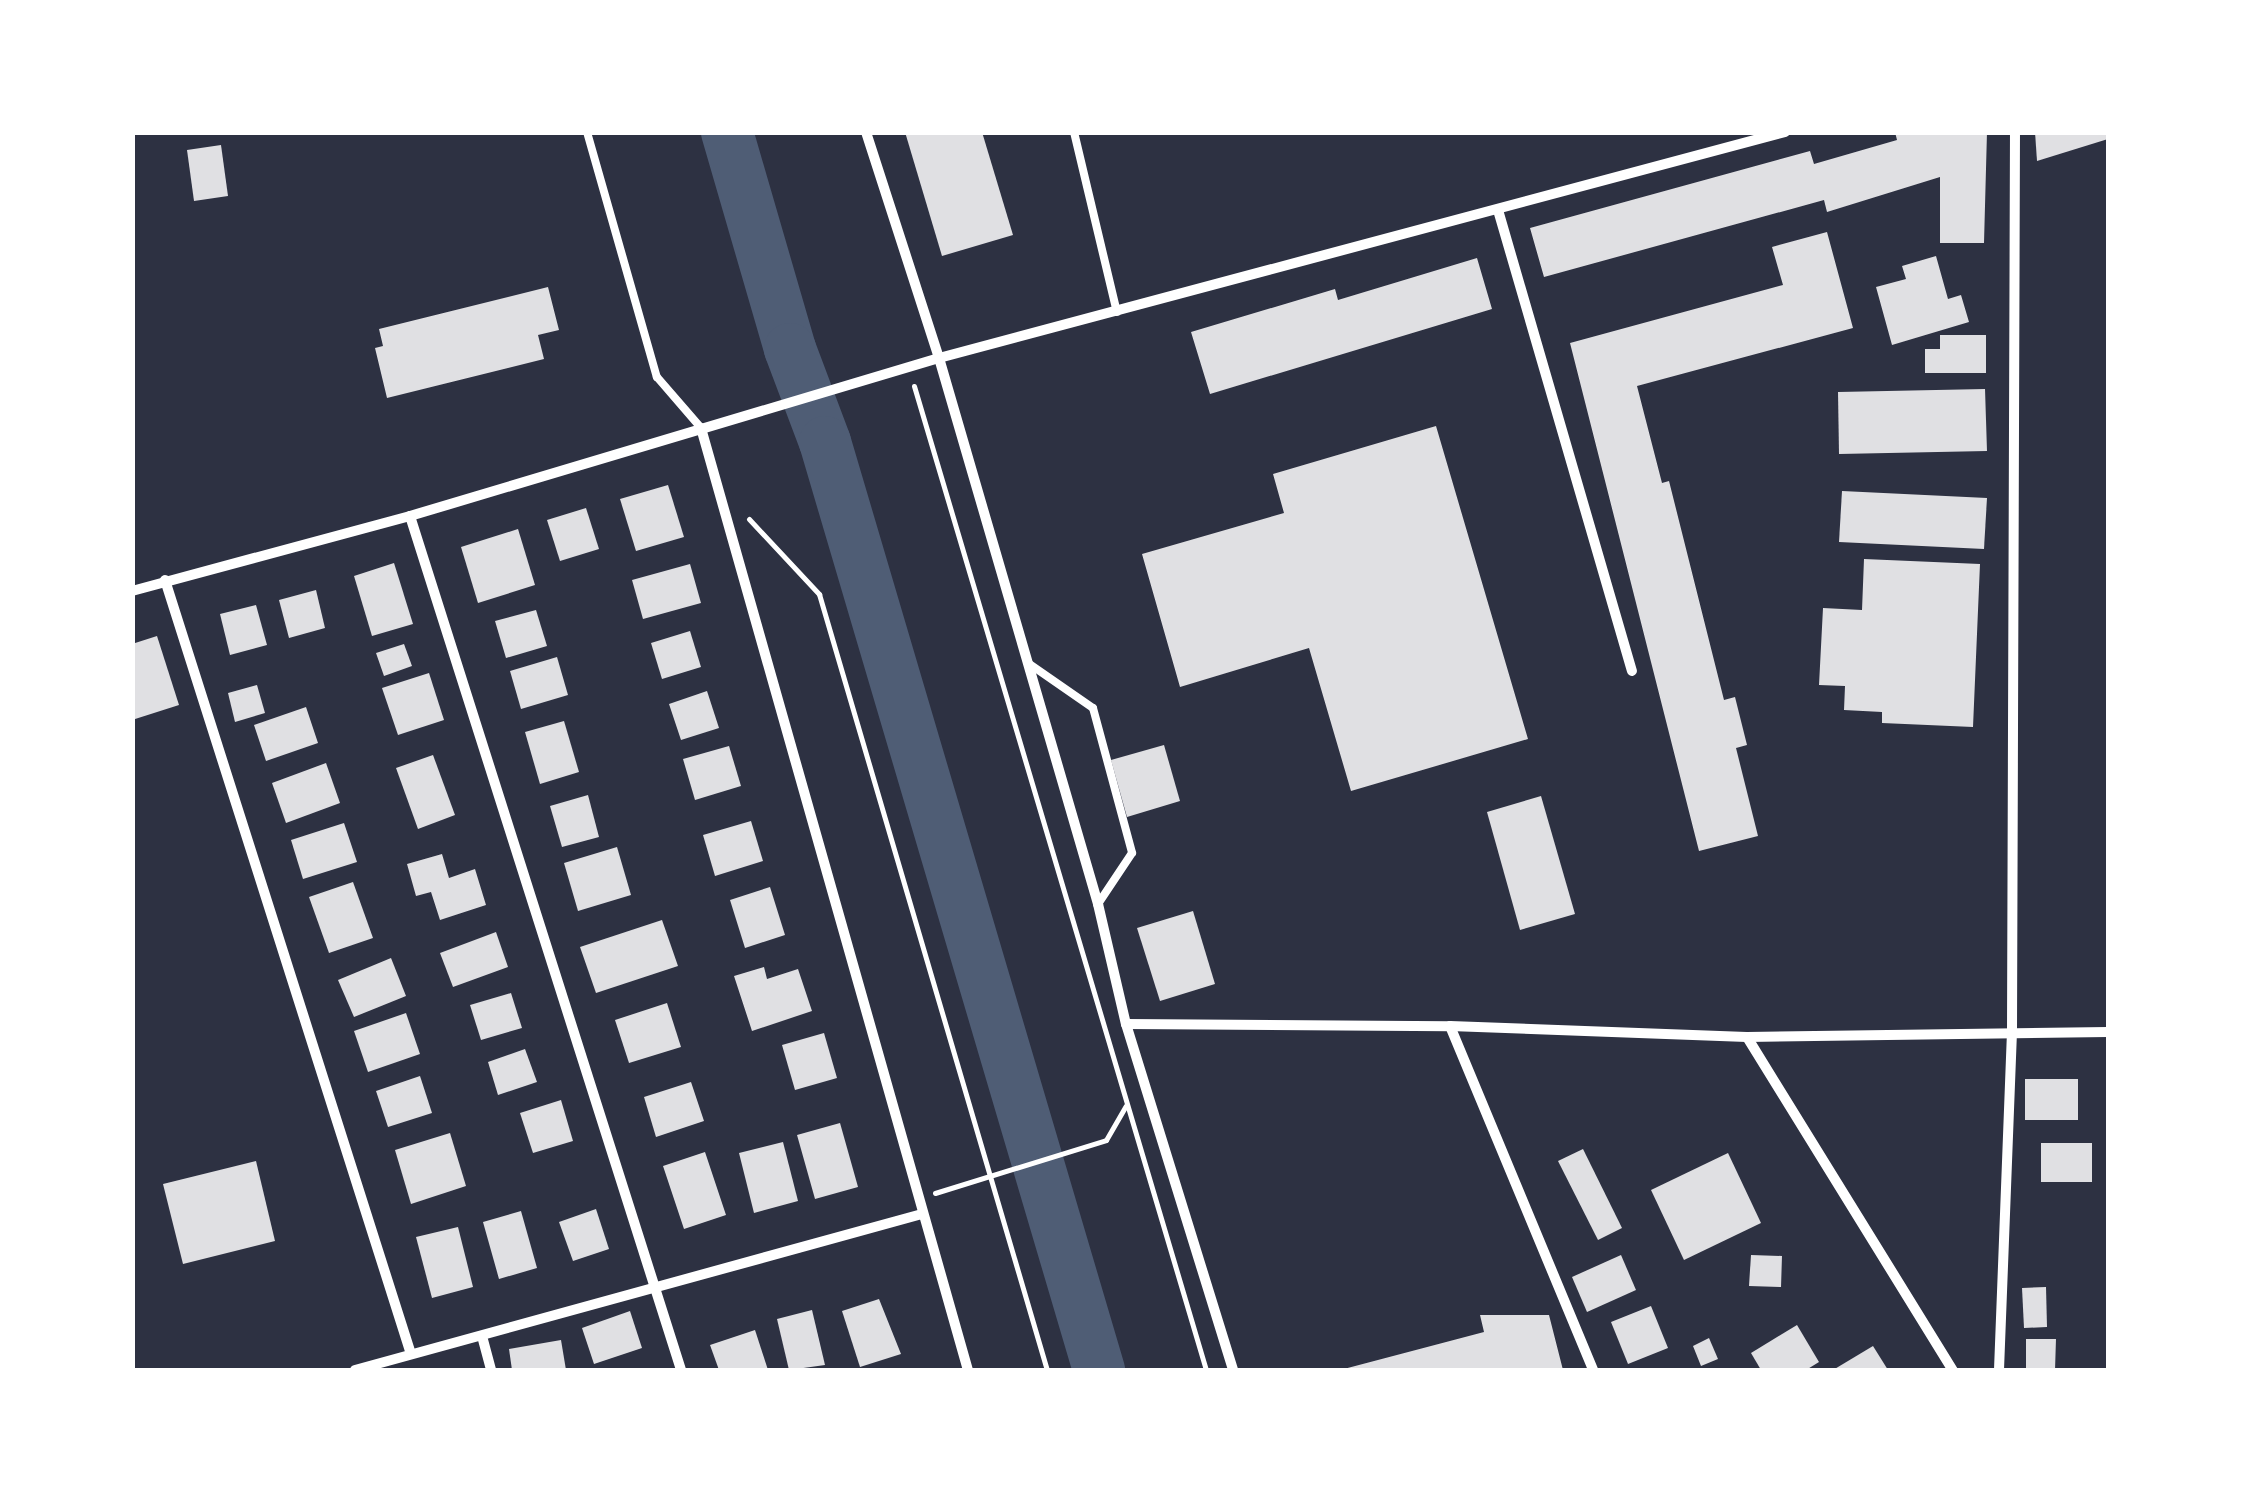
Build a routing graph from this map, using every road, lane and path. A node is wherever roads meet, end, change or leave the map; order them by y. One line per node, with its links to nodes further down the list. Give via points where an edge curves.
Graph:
1 (587, 132): 10 (lane, via 657,377)
2 (866, 132): 8 (street)
3 (1074, 132): 7 (lane)
4 (1785, 132): 6 (street)
5 (2015, 132): 20 (street)
6 (1498, 210): 7 (street); 16 (street)
7 (1117, 312): 8 (street)
8 (939, 358): 9 (street); 15 (street)
9 (908, 367): 10 (street); 24 (path)
10 (701, 428): 12 (street); 26 (street)
11 (743, 512): 25 (path, via 820,594)
12 (410, 516): 13 (street); 28 (street)
13 (165, 580): 14 (street); 30 (street)
14 (132, 591)
15 (1028, 664): 17 (street); 17 (lane, via 1093,708 1132,852)
16 (1632, 671)
17 (1098, 904): 18 (street)
18 (1126, 1024): 19 (street); 23 (street)
19 (1450, 1026): 22 (street); 38 (street)
20 (2012, 1032): 21 (street); 22 (street); 40 (street)
21 (2108, 1032)
22 (1747, 1036): 39 (street)
23 (1152, 1097): 24 (path); 37 (street)
24 (1127, 1104): 25 (path, via 1106,1140); 36 (path)
25 (989, 1176): 26 (path); 35 (path)
26 (918, 1199): 27 (street)
27 (922, 1214): 28 (street); 34 (street)
28 (653, 1286): 29 (street); 33 (street)
29 (482, 1336): 30 (street); 32 (street)
30 (411, 1354): 31 (street)
31 (356, 1370)
32 (490, 1370)
33 (681, 1370)
34 (968, 1370)
35 (1047, 1370)
36 (1206, 1370)
37 (1233, 1370)
38 (1594, 1370)
39 (1953, 1370)
40 (1999, 1370)

